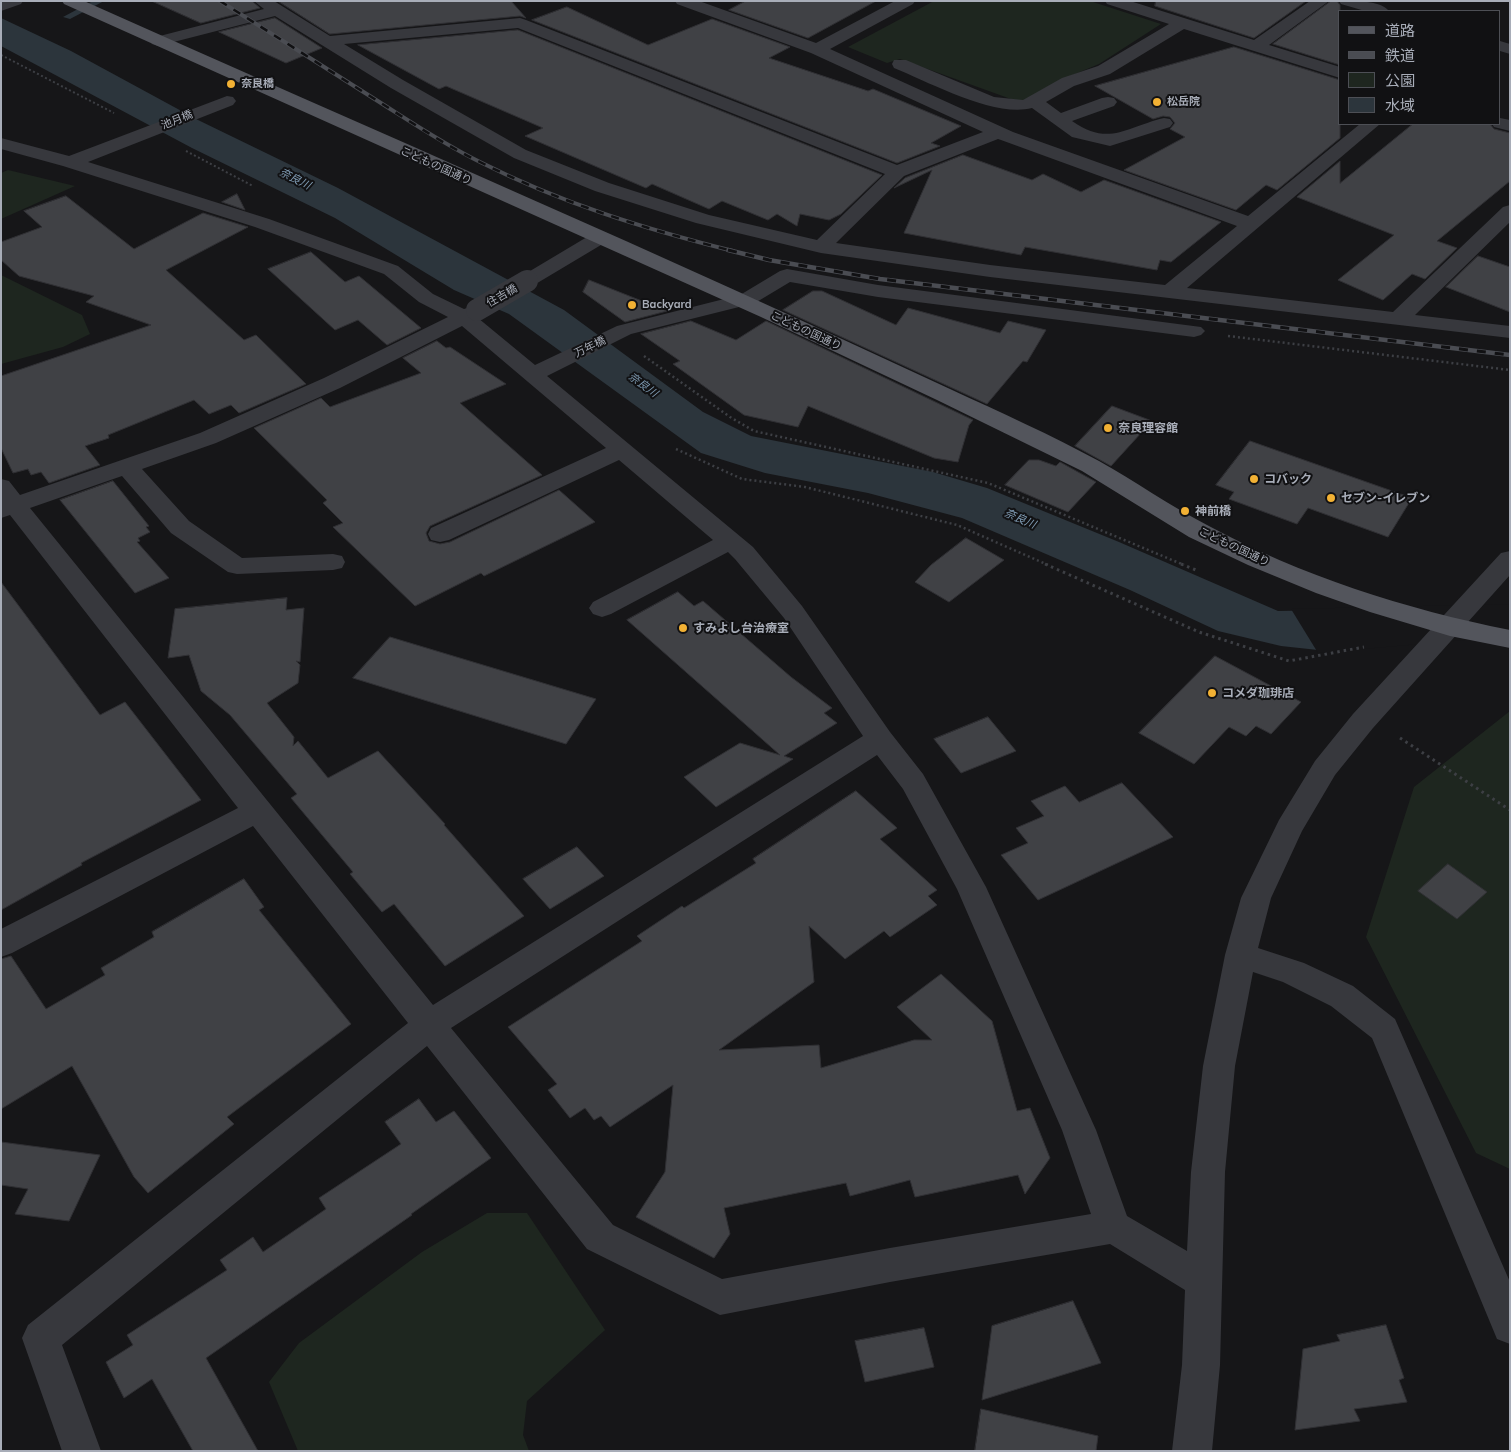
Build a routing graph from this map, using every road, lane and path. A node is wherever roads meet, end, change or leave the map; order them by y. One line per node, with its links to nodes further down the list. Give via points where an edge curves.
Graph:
1 (907, 1): 13 (street)
2 (1113, 1): 9 (street)
3 (1321, 1): 12 (street)
4 (1347, 1): 8 (street)
5 (71, 2): 10 (main road, こどもの国通り)
6 (695, 3): 13 (street)
7 (273, 5): 10 (street); 11 (street)
8 (1378, 10)
9 (1182, 23): 12 (street); 18 (street, via 1104,70 1068,82)
10 (158, 41): 31 (main road, こどもの国通り)
11 (328, 41): 27 (street, via 520,23); 32 (street, via 520,154 602,187 702,219)
12 (1255, 47): 16 (street)
13 (817, 49): 24 (street)
14 (1, 55): 22 (path)
15 (900, 64): 18 (street, via 991,102 1024,105)
16 (1338, 72)
17 (227, 101): 22 (street, 池月橋)
18 (1034, 102): 20 (street)
19 (1108, 102): 20 (street)
20 (1060, 119): 23 (street, via 1078,133 1110,141 1142,131)
21 (1370, 125): 30 (street)
22 (149, 131): 26 (street, 池月橋); 28 (path)
23 (1164, 131)
24 (999, 132): 27 (street); 30 (street)
25 (1, 143): 26 (street)
26 (70, 162): 35 (street, via 262,223 391,270 426,298)
27 (896, 172): 32 (street)
28 (259, 190)
29 (1510, 211): 36 (street)
30 (1251, 224): 33 (street)
31 (599, 238): 34 (main road, こどもの国通り); 35 (street, 住吉橋, bridge)
32 (821, 247): 33 (street, via 990,271)
33 (1171, 291): 36 (street)
34 (741, 302): 37 (street, 万年橋, via 787,275 878,291); 39 (street, 万年橋); 52 (main road, こどもの国通り, via 1032,436 1090,466 1198,531 1257,559 1325,587)
35 (471, 314): 41 (street); 44 (street, 住吉橋, via 332,383 208,438)
36 (1398, 319): 38 (street)
37 (1194, 331): 40 (path)
38 (1510, 332)
39 (614, 335): 41 (street, 万年橋); 50 (path, via 754,431 988,483)
40 (1510, 370)
41 (532, 375): 43 (street)
42 (670, 446): 54 (path, via 742,479 806,488 957,525 1200,632 1289,661)
43 (620, 450): 46 (street); 47 (street)
44 (127, 467): 45 (street, 住吉橋); 49 (street, via 180,528 237,566)
45 (6, 501): 58 (street)
46 (440, 534)
47 (730, 541): 51 (street); 56 (street, via 744,553 793,612)
48 (1510, 559): 52 (street)
49 (333, 562)
50 (1198, 571)
51 (602, 608)
52 (1450, 627): 53 (main road, こどもの国通り); 60 (street, via 1325,768 1289,828 1256,898)
53 (1510, 639)
54 (1364, 647)
55 (1400, 738): 57 (path)
56 (880, 739): 61 (street); 62 (street, via 913,782 971,887 1079,1130)
57 (1510, 810)
58 (257, 812): 59 (street); 61 (street)
59 (1, 944)
60 (1241, 955): 63 (street, via 1219,1066 1208,1172); 64 (street, via 1293,972 1342,996 1384,1029)
61 (430, 1024): 62 (street, via 600,1237 720,1297); 65 (street, via 41,1338)
62 (1113, 1226): 63 (street)
63 (1205, 1281): 66 (street)
64 (1510, 1326)
65 (82, 1451)
66 (1192, 1451)

